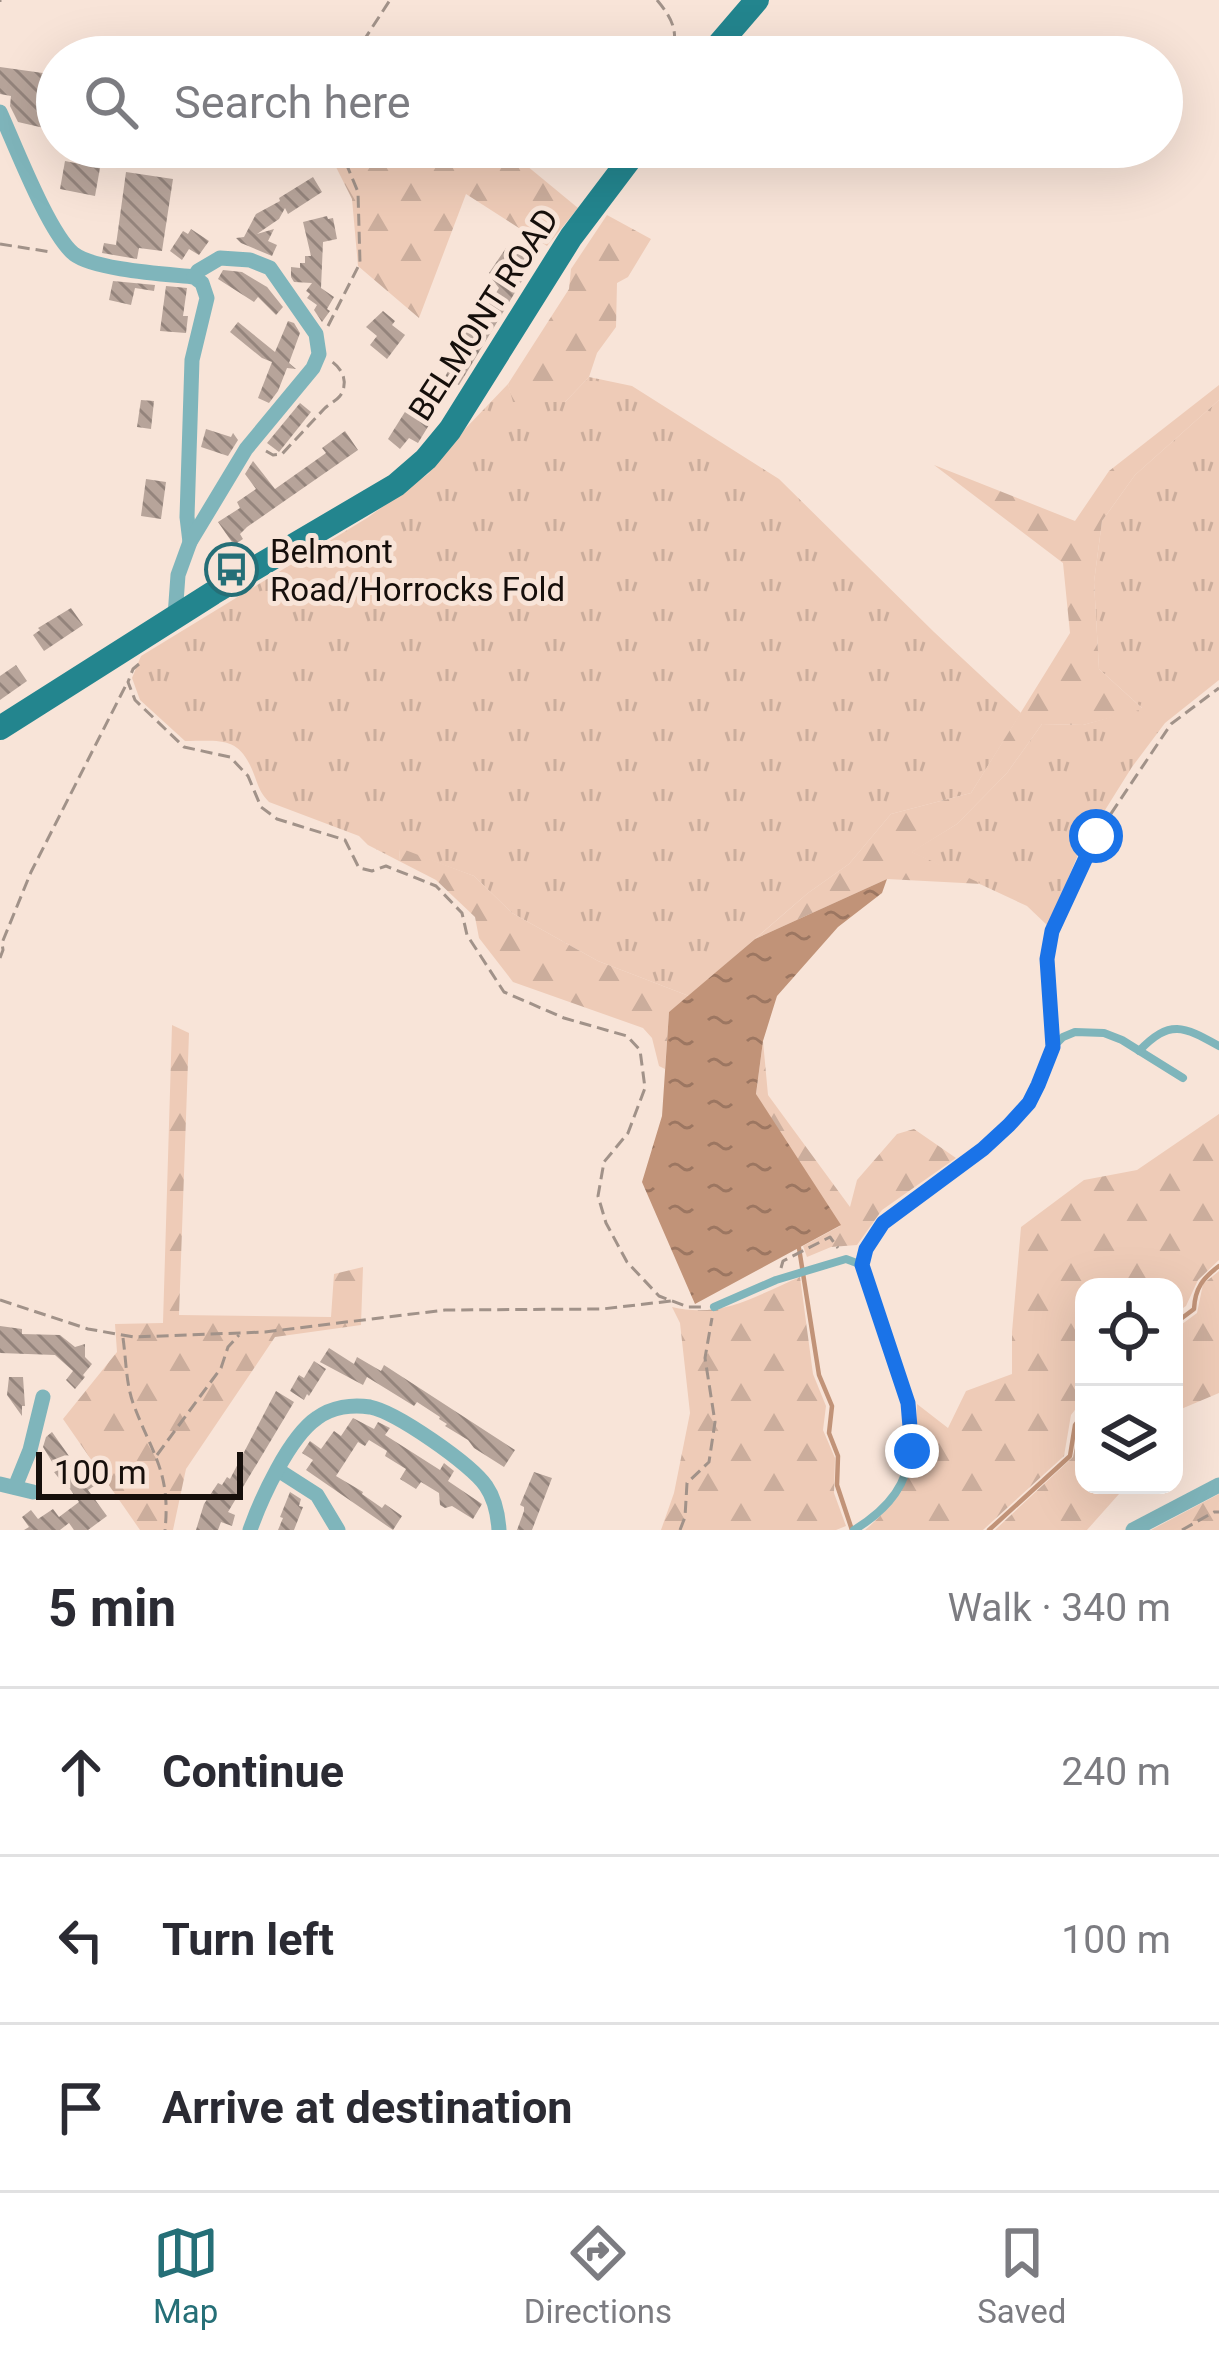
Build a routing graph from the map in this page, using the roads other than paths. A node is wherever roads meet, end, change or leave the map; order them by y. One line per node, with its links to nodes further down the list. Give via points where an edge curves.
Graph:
1 (757, 0): 2 (main road)
2 (726, 36)
3 (0, 112): 5 (street, via 56,233 76,256)
4 (624, 168): 7 (main road, BELMONT ROAD, via 426,458 396,485)
5 (194, 278): 6 (street, via 207,298 192,360); 6 (street, via 220,258 270,268 318,348 313,368 251,443)
6 (190, 542): 7 (street)
7 (176, 616): 8 (main road, BELMONT ROAD)
8 (0, 728)
9 (1219, 1046): 10 (lane, via 1174,1028)
10 (1139, 1051): 11 (lane); 12 (lane, via 1091,1030 1063,1037 1029,1103 883,1223)
11 (1183, 1078)
12 (862, 1265): 13 (lane, via 846,1259); 19 (lane, via 908,1403 912,1451 890,1498)
13 (714, 1307)
14 (46, 1394): 16 (street, via 30,1450)
15 (278, 1470): 20 (street); 21 (street, via 317,1495); 22 (street, via 316,1418 351,1406 384,1411 476,1474)
16 (8, 1485): 18 (street)
17 (1219, 1485): 23 (street)
18 (33, 1492)
19 (857, 1528)
20 (250, 1530)
21 (338, 1530)
22 (499, 1530)
23 (1133, 1530)

